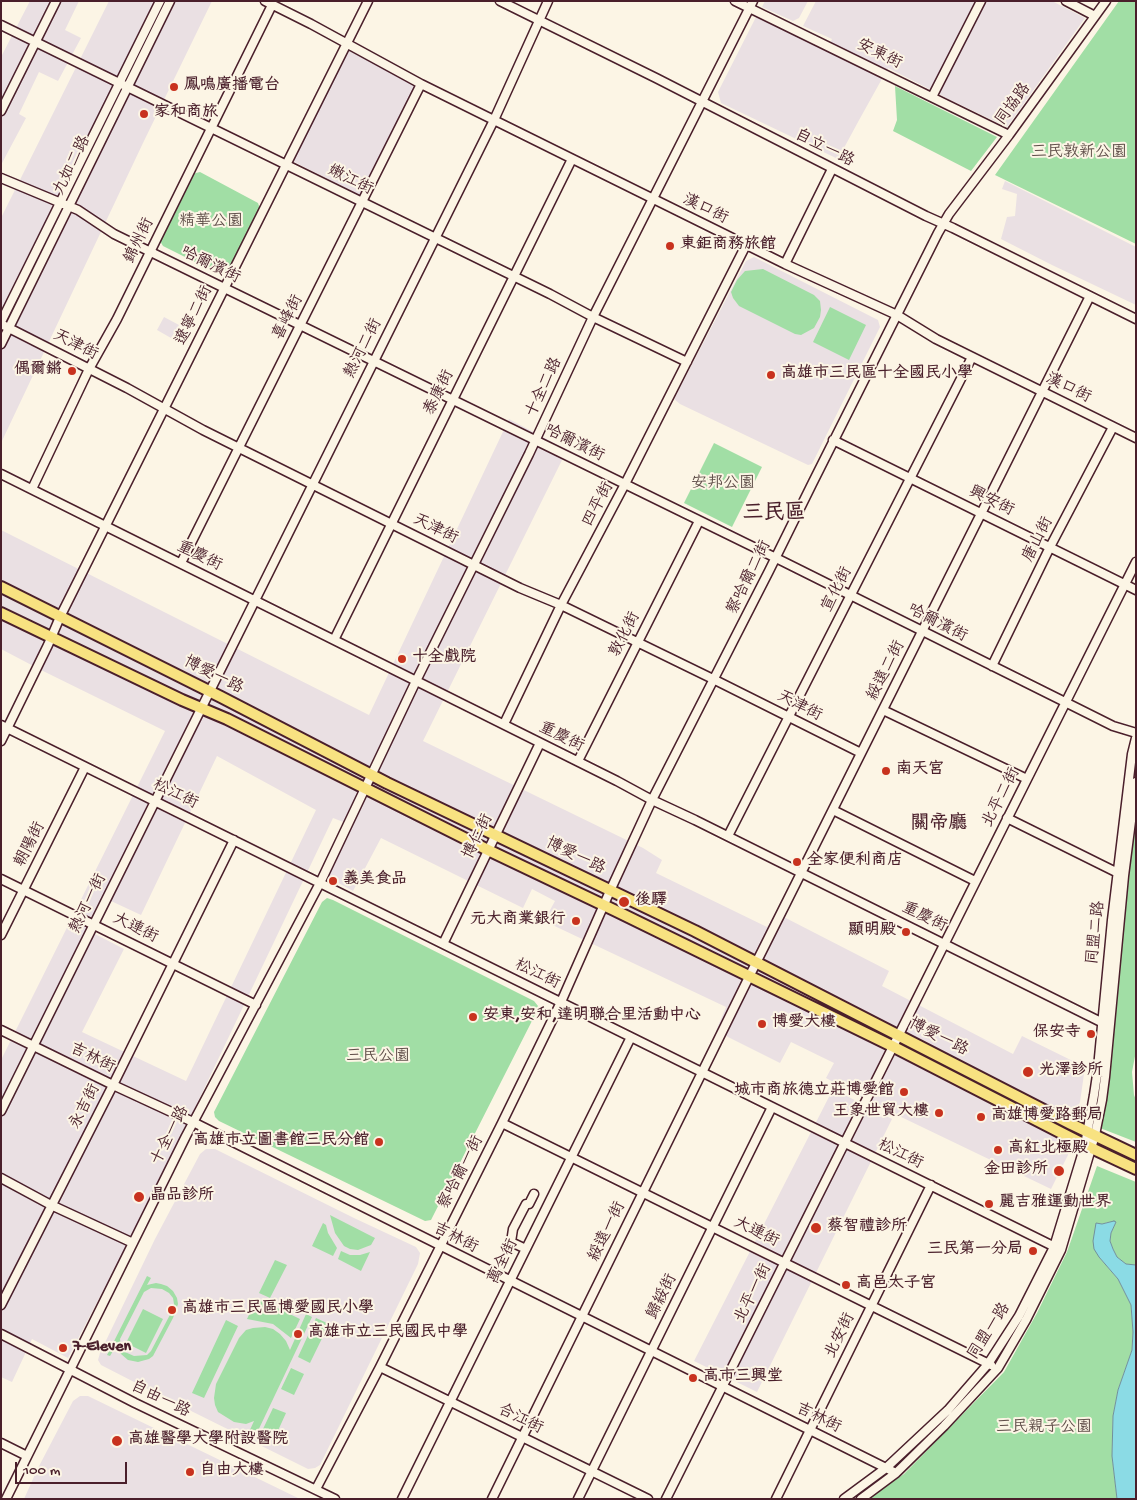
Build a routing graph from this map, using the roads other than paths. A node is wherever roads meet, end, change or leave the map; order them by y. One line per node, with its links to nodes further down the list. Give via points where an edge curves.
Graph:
1 (56, 1): 17 (street)
2 (160, 1): 19 (street, 九如二路)
3 (170, 1): 21 (street, 九如二路)
4 (368, 1): 18 (street, 遼寧二街)
5 (500, 1): 15 (street, 自立一路)
6 (548, 1): 15 (street, 熱河二街)
7 (735, 1): 13 (street, 安東街)
8 (753, 1): 13 (street, 十全二路)
9 (981, 1): 22 (street)
10 (1066, 1): 14 (street)
11 (1106, 1): 14 (street, 同協路)
12 (269, 3): 18 (street, 漢口街); 26 (street, 錦州街)
13 (749, 9): 22 (street, 安東街); 23 (street, 十全二路)
14 (1095, 16): 27 (street, 同協路)
15 (539, 20): 23 (street, 自立一路); 25 (street, 熱河二街)
16 (1, 25): 17 (street, 嫩江街)
17 (36, 42): 19 (street, 嫩江街); 24 (street)
18 (347, 44): 20 (street, 漢口街); 29 (street, 遼寧二街)
19 (119, 82): 21 (street, 嫩江街); 33 (street, 九如二路)
20 (421, 84): 25 (street, 漢口街); 34 (street, 喜峰街)
21 (128, 87): 26 (street, 嫩江街); 35 (street, 九如二路)
22 (932, 97): 27 (street, 安東街)
23 (703, 102): 30 (street, 自立一路); 32 (street, 十全二路)
24 (1, 111)
25 (494, 120): 28 (street, 漢口街); 37 (street, 熱河二街)
26 (212, 128): 29 (street, 嫩江街); 39 (street, 錦州街)
27 (1009, 135): 36 (street, 同協路)
28 (572, 159): 32 (street, 漢口街); 41 (street, 泰康街)
29 (286, 165): 34 (street, 嫩江街); 42 (street, 遼寧二街)
30 (832, 169): 36 (street, 自立一路); 40 (street)
31 (1, 178): 33 (street, 哈爾濱街)
32 (653, 200): 38 (street, 漢口街); 45 (street, 十全二路)
33 (60, 202): 35 (street, 哈爾濱街); 47 (street, 九如二路)
34 (362, 202): 37 (street, 嫩江街); 48 (street, 喜峰街)
35 (69, 206): 39 (street, 哈爾濱街, via 114,234); 49 (street, 九如二路)
36 (943, 224): 43 (street, 自立一路); 44 (street, 察哈爾二街)
37 (435, 238): 41 (street, 嫩江街); 52 (street, 熱河二街)
38 (746, 245): 40 (street, 漢口街); 53 (street, 四平街)
39 (150, 251): 42 (street, 哈爾濱街); 54 (street, 錦州街)
40 (785, 264): 44 (street, 漢口街)
41 (514, 276): 45 (street, 嫩江街); 56 (street, 泰康街)
42 (225, 288): 48 (street, 哈爾濱街); 57 (street, 遼寧二街)
43 (1090, 296): 46 (street, 自立一路); 55 (street, 綏遠二街)
44 (897, 315): 51 (street, 漢口街); 61 (street, 察哈爾二街)
45 (593, 317): 53 (street, 嫩江街); 60 (street, 十全二路)
46 (1136, 319)
47 (1, 323): 49 (street, 天津街)
48 (300, 325): 52 (street, 哈爾濱街); 62 (street, 喜峰街)
49 (9, 327): 50 (street, 九如二路); 54 (street, 天津街)
50 (1, 344)
51 (972, 357): 55 (street, 漢口街); 64 (street, 宣化街)
52 (374, 361): 56 (street, 哈爾濱街); 65 (street, 熱河二街)
53 (687, 362): 66 (street, 四平街)
54 (90, 369): 57 (street, 天津街); 67 (street, 錦州街)
55 (1042, 392): 58 (street, 漢口街); 68 (street, 綏遠二街)
56 (452, 400): 60 (street, 哈爾濱街); 70 (street, 泰康街)
57 (165, 408): 62 (street, 天津街); 71 (street, 遼寧二街)
58 (1113, 426): 59 (street, 漢口街); 72 (street, 唐山街)
59 (1136, 438)
60 (536, 440): 66 (street, 哈爾濱街); 76 (street, 十全二路)
61 (834, 440): 64 (street, 興安街); 73 (street, 察哈爾二街)
62 (239, 448): 65 (street, 天津街); 75 (street, 喜峰街)
63 (1, 474): 67 (street, 重慶街)
64 (911, 478): 68 (street, 興安街); 80 (street, 宣化街)
65 (312, 484): 70 (street, 天津街); 81 (street, 熱河二街)
66 (625, 484): 69 (street, 哈爾濱街); 82 (street, 四平街)
67 (32, 489): 71 (street, 重慶街)
68 (982, 513): 72 (street, 興安街); 85 (street, 綏遠二街)
69 (699, 521): 73 (street, 哈爾濱街); 88 (street, 敦化街)
70 (391, 524): 76 (street, 天津街); 87 (street, 泰康街)
71 (106, 526): 75 (street, 重慶街); 84 (street, 遼寧二街)
72 (1050, 547): 77 (street, 興安街); 89 (street, 唐山街)
73 (776, 558): 80 (street, 哈爾濱街); 90 (street, 察哈爾二街)
74 (1136, 562): 77 (street, 北平二街)
75 (181, 564): 81 (street, 重慶街)
76 (474, 565): 82 (street, 天津街); 91 (street, 十全二路)
77 (1125, 584): 79 (street, 興安街); 93 (street, 北平二街)
78 (1, 588): 84 (main road, 博愛一路)
79 (1136, 590)
80 (851, 596): 85 (street, 哈爾濱街); 96 (street, 宣化街)
81 (254, 600): 87 (street, 重慶街); 92 (street, 熱河二街)
82 (561, 605): 88 (street, 天津街); 97 (street, 四平街)
83 (1, 613): 86 (main road, 博愛一路)
84 (60, 617): 86 (street, 遼寧二街); 92 (main road, 博愛一路)
85 (922, 631): 89 (street, 哈爾濱街); 95 (street, 綏遠二街)
86 (52, 638): 94 (main road, 博愛一路); 98 (street, 遼寧二街)
87 (334, 640): 91 (street, 重慶街)
88 (638, 642): 90 (street, 天津街); 104 (street, 敦化街)
89 (992, 666): 93 (street, 哈爾濱街)
90 (715, 680): 96 (street, 天津街); 110 (street, 察哈爾二街)
91 (416, 681): 97 (street, 重慶街); 106 (street, 十全二路)
92 (210, 691): 94 (street, 熱河二街); 106 (main road, 博愛一路)
93 (1065, 702): 99 (street, 哈爾濱街, via 1113,726); 107 (street, 北平二街)
94 (201, 708): 109 (main road, 博愛一路); 111 (street, 熱河一街)
95 (883, 710): 103 (street, 綏遠二街); 107 (street)
96 (788, 718): 103 (street, 天津街); 115 (street, 宣化街)
97 (504, 724): 102 (street, 重慶街)
98 (4, 726): 101 (street, 遼寧二街); 105 (street, 松江街)
99 (1136, 733)
100 (1136, 738): 119 (street, 同盟二路)
101 (1, 741)
102 (540, 742): 104 (street, 重慶街); 114 (street, 博仁街)
103 (861, 753): 112 (street, 綏遠二街)
104 (578, 761): 110 (street, 重慶街)
105 (86, 767): 111 (street, 松江街); 123 (street, 朝陽街)
106 (372, 775): 109 (street, 十全二路); 114 (main road, 博愛一路)
107 (1026, 779): 113 (street, 北平二街)
108 (1136, 782): 119 (street, 同盟二路)
109 (366, 788): 117 (main road, 博愛一路); 122 (street, 十全一路)
110 (652, 800): 115 (street, 重慶街); 124 (street, 察哈爾二街)
111 (155, 801): 116 (street, 松江街); 126 (street, 熱河一街)
112 (833, 810): 118 (street, 綏遠二街); 121 (street)
113 (1006, 818): 119 (street); 121 (street, 北平二街)
114 (495, 836): 117 (street, 博仁街); 124 (main road, 博愛一路)
115 (728, 836): 118 (street, 重慶街)
116 (234, 840): 122 (street, 松江街); 131 (street, 永吉街)
117 (488, 850): 125 (main road, 博愛一路); 129 (street, 博仁街)
118 (802, 873): 128 (street, 重慶街); 130 (street, 綏遠二街)
119 (1120, 875): 135 (street, 同盟二路)
120 (1, 879): 123 (street, 大連街)
121 (975, 882): 128 (street, 北平二街)
122 (320, 883): 129 (street, 松江街); 134 (street, 十全一路)
123 (24, 890): 126 (street, 大連街); 127 (street, 朝陽街)
124 (610, 891): 125 (street, 察哈爾一街); 130 (main road, 博愛一路)
125 (603, 905): 132 (main road, 博愛一路); 133 (street, 察哈爾一街)
126 (94, 925): 131 (street, 大連街); 139 (street, 熱河一街)
127 (1, 935)
128 (944, 943): 135 (street, 重慶街); 137 (street, 北平二街)
129 (443, 944): 133 (street, 松江街)
130 (756, 963): 132 (street, 綏遠二街); 137 (main road, 博愛一路)
131 (173, 964): 134 (street, 大連街); 142 (street, 永吉街)
132 (749, 977): 140 (main road, 博愛一路); 141 (street, 綏遠一街)
133 (561, 1002): 138 (street, 松江街); 146 (street, 察哈爾一街)
134 (256, 1005): 145 (street, 十全一路)
135 (1105, 1024): 147 (street, 同盟二路, via 1105,1076)
136 (1, 1030): 139 (street, 吉林街)
137 (898, 1034): 140 (street, 北平二街); 147 (main road, 博愛一路)
138 (631, 1037): 141 (street, 松江街); 151 (street, 萬全街)
139 (34, 1046): 142 (street, 吉林街); 144 (street, 熱河一街)
140 (892, 1046): 148 (street, 北平一街); 149 (main road, 博愛一路)
141 (702, 1072): 143 (street, 松江街); 155 (street, 綏遠一街)
142 (113, 1085): 145 (street, 吉林街); 157 (street, 永吉街)
143 (772, 1107): 148 (street, 松江街); 158 (street, 歸綏街)
144 (1, 1111)
145 (193, 1122): 159 (street, 十全一路); 160 (street, 吉林街)
146 (502, 1123): 151 (street, 大連街); 160 (street, 察哈爾一街)
147 (1092, 1134): 149 (street, 同盟一路); 150 (main road, 博愛一路)
148 (844, 1142): 154 (street, 松江街); 163 (street, 北平一街)
149 (1088, 1146): 152 (main road, 博愛一路); 161 (street, 同盟一路)
150 (1136, 1154)
151 (571, 1158): 155 (street, 大連街); 162 (street, 萬全街)
152 (1136, 1169)
153 (1, 1178): 157 (street)
154 (931, 1185): 161 (street, 松江街); 166 (street, 北安街)
155 (643, 1193): 158 (street, 大連街); 167 (street, 綏遠一街)
156 (534, 1194): 162 (street, via 513,1230 511,1242)
157 (51, 1204): 159 (street); 165 (street, 永吉街)
158 (713, 1228): 163 (street, 大連街); 169 (street, 歸綏街)
159 (133, 1243): 173 (street, 十全一路)
160 (440, 1247): 164 (street, 吉林街); 171 (street, 察哈爾一街)
161 (1058, 1248): 170 (street, 同盟一路); 172 (street, 同盟一路, via 1026,1320)
162 (526, 1249): 164 (street, 萬全街)
163 (784, 1263): 166 (street, 大連街); 174 (street, 北平一街)
164 (510, 1281): 167 (street, 吉林街); 175 (street, 萬全街)
165 (1, 1305)
166 (871, 1306): 170 (street, 大連街); 176 (street, 北安街)
167 (582, 1317): 169 (street, 吉林街); 177 (street, 綏遠一街)
168 (1, 1334): 173 (street, 自由一路)
169 (652, 1352): 174 (street, 吉林街); 181 (street, 歸綏街)
170 (988, 1364): 172 (street, 大連街); 180 (street, 同盟一路, via 948,1410)
171 (380, 1367): 175 (street, 合江街); 183 (street, 察哈爾一街)
172 (998, 1368): 182 (street, 同盟一路)
173 (70, 1369): 179 (street, 十全一路); 183 (street, 自由一路, via 144,1408)
174 (723, 1387): 176 (street, 吉林街); 190 (street, 北平一街)
175 (450, 1401): 177 (street, 合江街); 186 (street, 萬全街)
176 (810, 1430): 180 (street, 吉林街); 191 (street, 北安街)
177 (522, 1436): 181 (street, 合江街); 187 (street, 綏遠一街)
178 (1, 1443): 179 (street)
179 (27, 1456): 184 (street, 十全一路)
180 (886, 1468): 182 (street, 吉林街); 192 (street, 同盟一路)
181 (591, 1471): 188 (street, 歸綏街); 189 (street, 合江街)
182 (896, 1473): 193 (street, 同盟一路)
183 (316, 1489): 185 (street, 自由一路)
184 (6, 1499)
185 (335, 1499)
186 (402, 1499)
187 (492, 1499)
188 (578, 1499)
189 (648, 1499)
190 (666, 1499)
191 (776, 1499)
192 (844, 1499)
193 (861, 1499)

